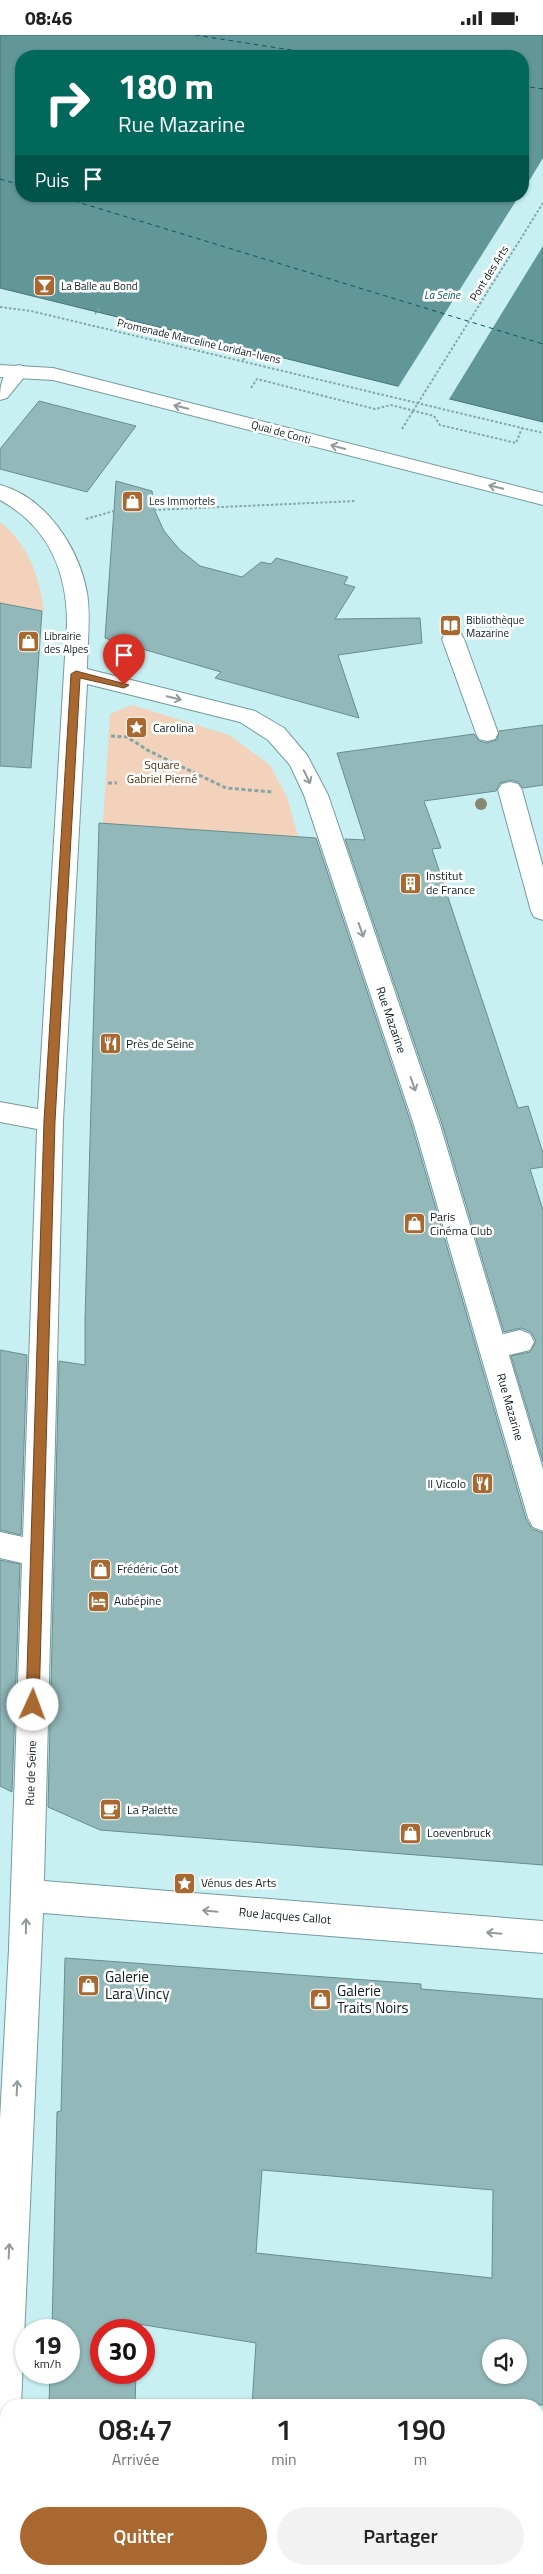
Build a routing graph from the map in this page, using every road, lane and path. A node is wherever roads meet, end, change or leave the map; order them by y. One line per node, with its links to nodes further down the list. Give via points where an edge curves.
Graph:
1 (543, 203): 10 (path, Pont des Arts, bridge)
2 (0, 307): 12 (path, Promenade Marceline Loridan-Ivens, via 31,311)
3 (100, 307): 4 (path)
4 (95, 313)
5 (254, 347): 6 (path)
6 (243, 359)
7 (10, 371): 9 (street); 15 (street, Quai de Conti, one-way to 7, via 53,374)
8 (250, 388): 10 (path, via 257,379 375,409 391,405)
9 (0, 394)
10 (413, 411): 11 (path, Pont des Arts); 12 (path, via 434,416 440,425 516,443)
11 (403, 428)
12 (522, 428): 13 (path, Promenade Marceline Loridan-Ivens)
13 (543, 433)
14 (0, 491): 21 (street, Rue de Seine, via 24,503 49,528 64,553 76,593)
15 (543, 499)
16 (356, 501): 17 (path)
17 (154, 510)
18 (114, 511): 19 (path)
19 (81, 521)
20 (453, 639): 22 (street)
21 (76, 674): 30 (street, Rue de Seine); 32 (street, Rue Mazarine, one-way to 32, via 247,716 276,734 299,761 316,795 427,1125)
22 (487, 733)
23 (109, 736): 27 (path, via 127,737 226,788)
24 (107, 783): 25 (path)
25 (117, 783)
26 (510, 790): 28 (street)
27 (281, 793)
28 (543, 911)
29 (0, 1112): 30 (street)
30 (50, 1121): 35 (street, Rue de Seine)
31 (520, 1342): 32 (street)
32 (493, 1347): 33 (street, Rue Mazarine)
33 (543, 1518)
34 (0, 1545): 35 (street)
35 (36, 1553): 36 (street, Rue de Seine)
36 (27, 1896): 37 (street, Rue Jacques Callot, one-way to 36); 38 (street, Rue de Seine, one-way to 36)
37 (543, 1937)
38 (8, 2133): 39 (street, Rue de Seine, one-way to 38)
39 (1, 2399)

